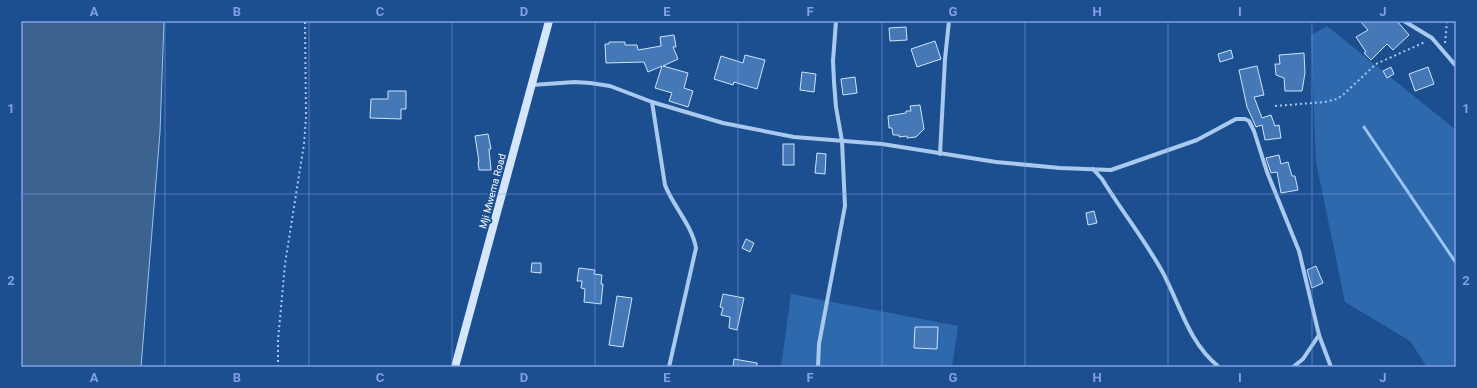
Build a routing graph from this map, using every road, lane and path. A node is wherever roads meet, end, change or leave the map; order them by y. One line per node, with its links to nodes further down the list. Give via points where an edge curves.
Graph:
1 (305, 21): 17 (path, via 304,144 285,264)
2 (549, 21): 10 (main road, Mji Mwema Road)
3 (836, 21): 13 (street, via 834,82)
4 (949, 21): 14 (street)
5 (1404, 21): 7 (street)
6 (1447, 21): 8 (path)
7 (1432, 38): 8 (street); 12 (path, via 1376,64 1337,99)
8 (1444, 53): 9 (street)
9 (1456, 66)
10 (532, 85): 11 (street, via 590,83 610,86); 18 (main road, Mji Mwema Road)
11 (652, 102): 13 (street, via 722,123 794,137); 19 (street, via 665,184 689,228 696,248)
12 (1275, 106)
13 (842, 141): 14 (street, via 882,144); 20 (street, via 845,206 819,344)
14 (940, 154): 15 (street, via 1034,166)
15 (1093, 169): 16 (street, via 1111,170 1197,140 1236,119 1249,121 1266,172 1299,251); 21 (street, via 1162,271 1194,340)
16 (1318, 335): 22 (street, via 1303,359); 23 (street)
17 (278, 367)
18 (455, 367)
19 (669, 367)
20 (818, 367)
21 (1219, 367)
22 (1293, 367)
23 (1331, 367)

